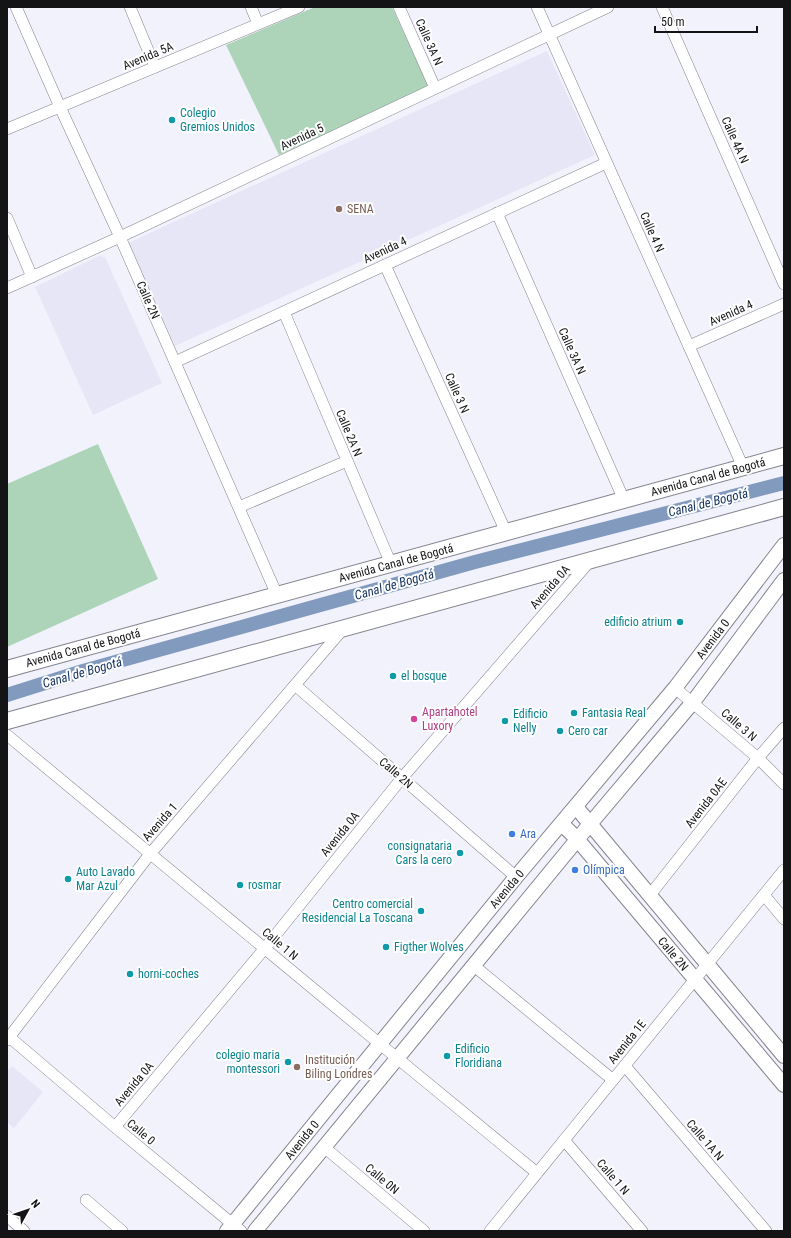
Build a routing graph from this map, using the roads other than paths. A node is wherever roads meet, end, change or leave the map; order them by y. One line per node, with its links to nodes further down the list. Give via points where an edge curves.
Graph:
1 (16, 7): 13 (street, Calle 2N)
2 (130, 7): 11 (street)
3 (251, 7): 9 (street)
4 (299, 7): 9 (street, Avenida 5A)
5 (399, 7): 12 (street, Calle 3A N)
6 (537, 7): 10 (street, Calle 4 N)
7 (608, 7): 10 (street, Avenida 5)
8 (662, 7): 21 (street, Calle 4A N)
9 (258, 24): 11 (street, Avenida 5A)
10 (549, 34): 12 (street, Avenida 5); 15 (street, Calle 4 N)
11 (155, 67): 13 (street, Avenida 5A)
12 (435, 88): 18 (street, Avenida 5)
13 (60, 107): 14 (street, Avenida 5A); 18 (street, Calle 2N)
14 (7, 129)
15 (606, 163): 16 (street, Avenida 4); 25 (street, Calle 4 N)
16 (497, 213): 19 (street, Avenida 4); 30 (street, Calle 3A N)
17 (7, 218): 20 (street)
18 (120, 237): 20 (street, Avenida 5); 26 (street, Calle 2N)
19 (385, 265): 24 (street, Avenida 4); 33 (street, Calle 3 N)
20 (32, 277): 22 (street, Avenida 5)
21 (784, 284)
22 (7, 288)
23 (784, 304): 25 (street, Avenida 4)
24 (284, 312): 26 (street, Avenida 4); 28 (street, Calle 2A N)
25 (689, 346): 29 (street, Calle 4 N)
26 (175, 362): 31 (street, Calle 2N)
27 (784, 456): 29 (main road, Avenida Canal de Bogotá)
28 (347, 461): 31 (street); 36 (street, Calle 2A N)
29 (743, 467): 30 (main road, Avenida Canal de Bogotá)
30 (624, 500): 33 (main road, Avenida Canal de Bogotá)
31 (239, 507): 38 (street, Calle 2N)
32 (784, 507): 35 (main road)
33 (506, 532): 36 (main road, Avenida Canal de Bogotá)
34 (784, 545): 42 (street, Avenida 0)
35 (590, 561): 39 (main road); 48 (street, Avenida 0A)
36 (391, 564): 38 (main road, Avenida Canal de Bogotá)
37 (784, 580): 43 (street, Avenida 0)
38 (277, 595): 40 (main road, Avenida Canal de Bogotá)
39 (343, 629): 41 (street, Avenida 1); 44 (main road)
40 (7, 669)
41 (295, 685): 48 (street, Calle 2N); 54 (street, Avenida 1)
42 (676, 688): 43 (street, Calle 3 N); 50 (street, Avenida 0)
43 (693, 702): 47 (street, Calle 3 N); 52 (street, Avenida 0)
44 (7, 721)
45 (784, 728): 47 (street, Avenida 0AE)
46 (7, 735): 54 (street, Calle 1 N)
47 (758, 758): 49 (street, Calle 3 N); 57 (street, Avenida 0AE)
48 (402, 778): 56 (street, Calle 2N); 60 (street, Avenida 0A)
49 (784, 784)
50 (576, 807): 51 (street, Avenida 0); 52 (street, Calle 2N)
51 (562, 824): 53 (street, Calle 2N); 56 (street, Avenida 0)
52 (590, 824): 53 (street, Avenida 0); 57 (street, Calle 2N)
53 (577, 840): 62 (street, Avenida 0); 63 (street, Calle 2N)
54 (150, 854): 60 (street, Calle 1 N); 64 (street, Avenida 1)
55 (784, 870): 58 (street, Avenida 1E)
56 (516, 877): 65 (street, Avenida 0)
57 (650, 895): 61 (street, Calle 2N)
58 (764, 895): 59 (street); 61 (street, Avenida 1E)
59 (784, 919)
60 (265, 948): 65 (street, Calle 1 N); 71 (street, Avenida 0A)
61 (708, 964): 63 (street, Avenida 1E); 66 (street, Calle 2N)
62 (473, 965): 67 (street, Avenida 0); 69 (street)
63 (695, 980): 68 (street, Avenida 1E); 70 (street, Calle 2N)
64 (8, 1037): 71 (street, Calle 0)
65 (380, 1044): 67 (street, Calle 1 N); 77 (street, Avenida 0)
66 (784, 1056)
67 (397, 1058): 73 (street, Avenida 0); 74 (street, Calle 1 N)
68 (625, 1066): 69 (street, Avenida 1E); 84 (street, Calle 1A N)
69 (613, 1080): 72 (street, Avenida 1E)
70 (784, 1086)
71 (115, 1127): 77 (street, Calle 0)
72 (564, 1140): 74 (street, Avenida 1E); 83 (street, Calle 1 N)
73 (324, 1147): 80 (street, Avenida 0); 81 (street, Calle 0N)
74 (538, 1173): 82 (street, Avenida 1E)
75 (86, 1200): 79 (street)
76 (7, 1216): 78 (street)
77 (233, 1229)
78 (24, 1231)
79 (122, 1231)
80 (255, 1231)
81 (424, 1231)
82 (490, 1231)
83 (642, 1231)
84 (766, 1231)

